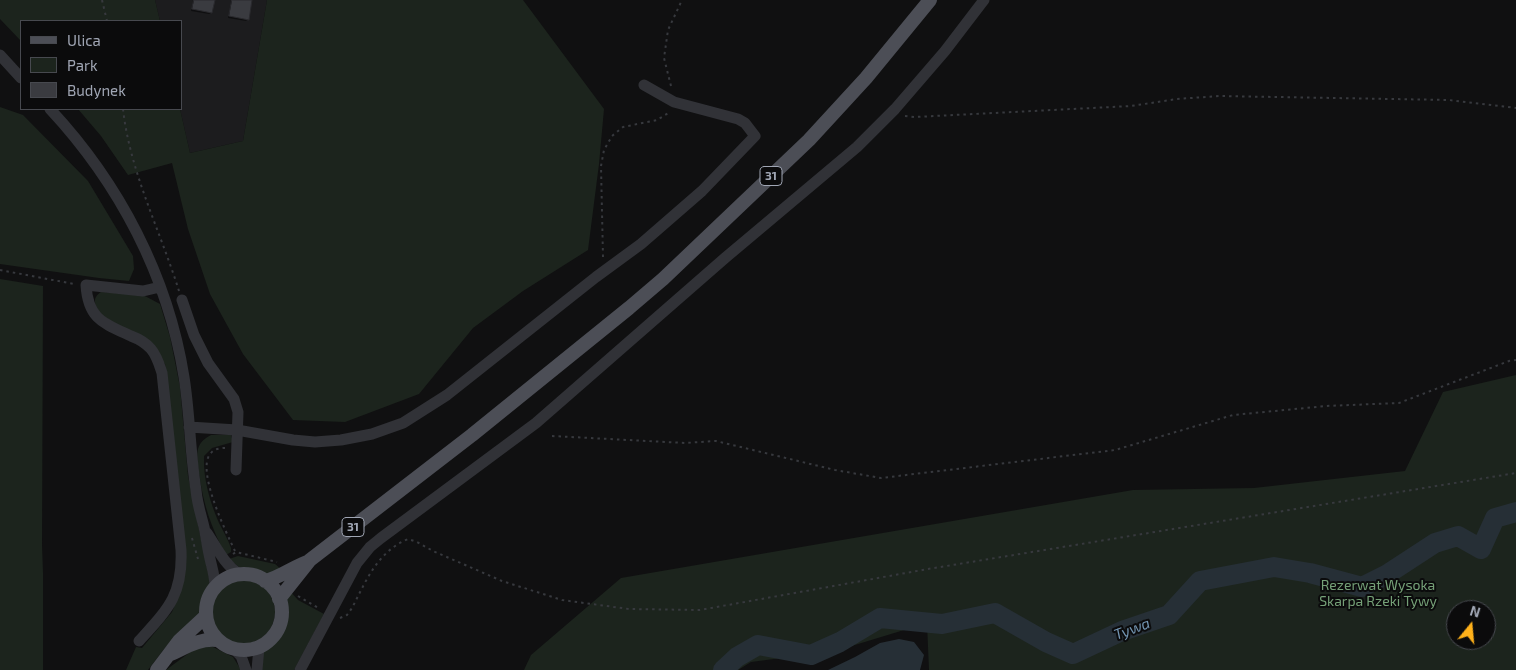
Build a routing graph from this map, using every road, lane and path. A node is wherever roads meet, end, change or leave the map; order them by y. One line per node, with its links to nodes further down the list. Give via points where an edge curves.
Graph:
1 (102, 0): 5 (path)
2 (682, 0): 9 (path, via 668,30 664,58)
3 (930, 0): 29 (main road, 31, via 866,78 809,140 662,279 472,435)
4 (984, 0): 11 (street)
5 (107, 20)
6 (0, 55): 7 (street)
7 (20, 77)
8 (644, 85): 9 (street)
9 (674, 102): 15 (path, via 672,110 657,120 623,127 612,136 604,150 601,166); 15 (street, via 738,119 755,136 695,197)
10 (1516, 108): 11 (path, via 1449,100 1218,96 1121,107 915,118)
11 (895, 109): 43 (street, via 831,169 536,423 370,547 357,563)
12 (51, 110): 17 (street, via 110,184 139,234)
13 (123, 110): 18 (path, via 137,176)
14 (0, 270): 16 (path)
15 (603, 272): 21 (street, via 447,395 403,422 372,434 315,442)
16 (86, 285): 17 (street, via 143,290); 36 (street, via 89,306 94,314 102,322 143,341 158,359 162,373 181,550 180,577 166,612)
17 (160, 287): 20 (street, via 181,359)
18 (182, 300): 21 (street, via 194,336 208,363 234,399 238,412)
19 (1516, 360): 22 (path, via 1399,403 1233,415 1115,450 881,478 716,441 685,443)
20 (189, 427): 21 (street); 26 (street, via 196,492)
21 (237, 430): 23 (street)
22 (552, 436)
23 (237, 445): 24 (street); 28 (path, via 216,449 207,460 214,504)
24 (236, 470)
25 (1516, 473): 27 (path, via 928,569 700,610 629,609 562,600 502,581)
26 (204, 528): 30 (street, via 225,561); 32 (street)
27 (424, 546)
28 (236, 552)
29 (310, 560): 31 (main road, 31); 33 (main road, 31)
30 (239, 574): 31 (main road, via 253,575); 32 (main road)
31 (265, 581): 33 (main road)
32 (215, 587): 34 (main road, via 207,600)
33 (279, 599): 37 (main road, via 282,611 280,624 270,640)
34 (206, 616): 35 (main road, via 209,629); 39 (main road)
35 (217, 640): 38 (main road); 39 (main road, via 196,642)
36 (139, 641)
37 (259, 647): 38 (main road); 42 (street)
38 (234, 649): 41 (street, via 241,656)
39 (170, 654): 40 (main road)
40 (157, 670)
41 (246, 670)
42 (257, 670)
43 (300, 670)

